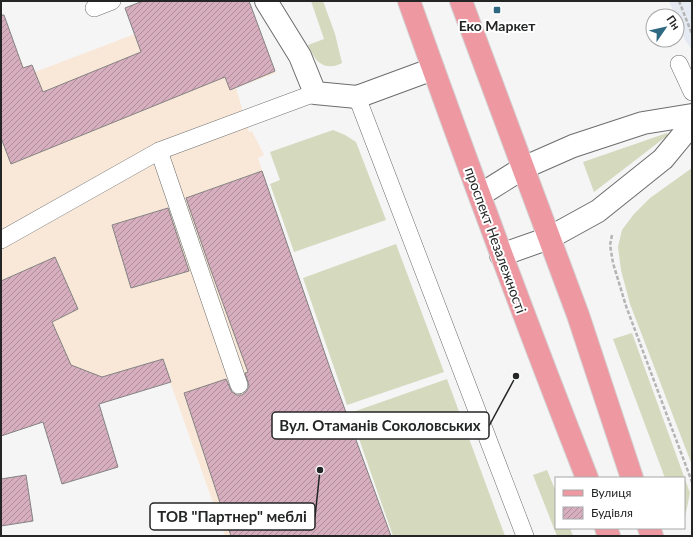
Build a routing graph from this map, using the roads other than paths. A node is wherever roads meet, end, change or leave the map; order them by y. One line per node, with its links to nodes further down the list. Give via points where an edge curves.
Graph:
1 (112, 1): 5 (lane)
2 (266, 1): 9 (street, via 300,56)
3 (409, 1): 7 (main road, проспект Незалежності)
4 (461, 1): 14 (main road)
5 (94, 8)
6 (679, 64): 8 (lane)
7 (433, 69): 10 (street); 15 (main road, проспект Незалежності)
8 (692, 92)
9 (315, 93): 10 (street); 13 (lane)
10 (357, 97): 22 (lane)
11 (692, 115): 14 (street, via 643,123 573,146)
12 (692, 124): 16 (street, via 662,159 598,211)
13 (159, 151): 17 (lane); 19 (lane)
14 (523, 168): 15 (street); 16 (main road)
15 (480, 195): 18 (main road, проспект Незалежності)
16 (549, 238): 18 (street); 21 (main road, via 578,315)
17 (1, 240)
18 (501, 255): 20 (main road, проспект Незалежності)
19 (239, 385)
20 (587, 477)
21 (632, 477)
22 (525, 536)

